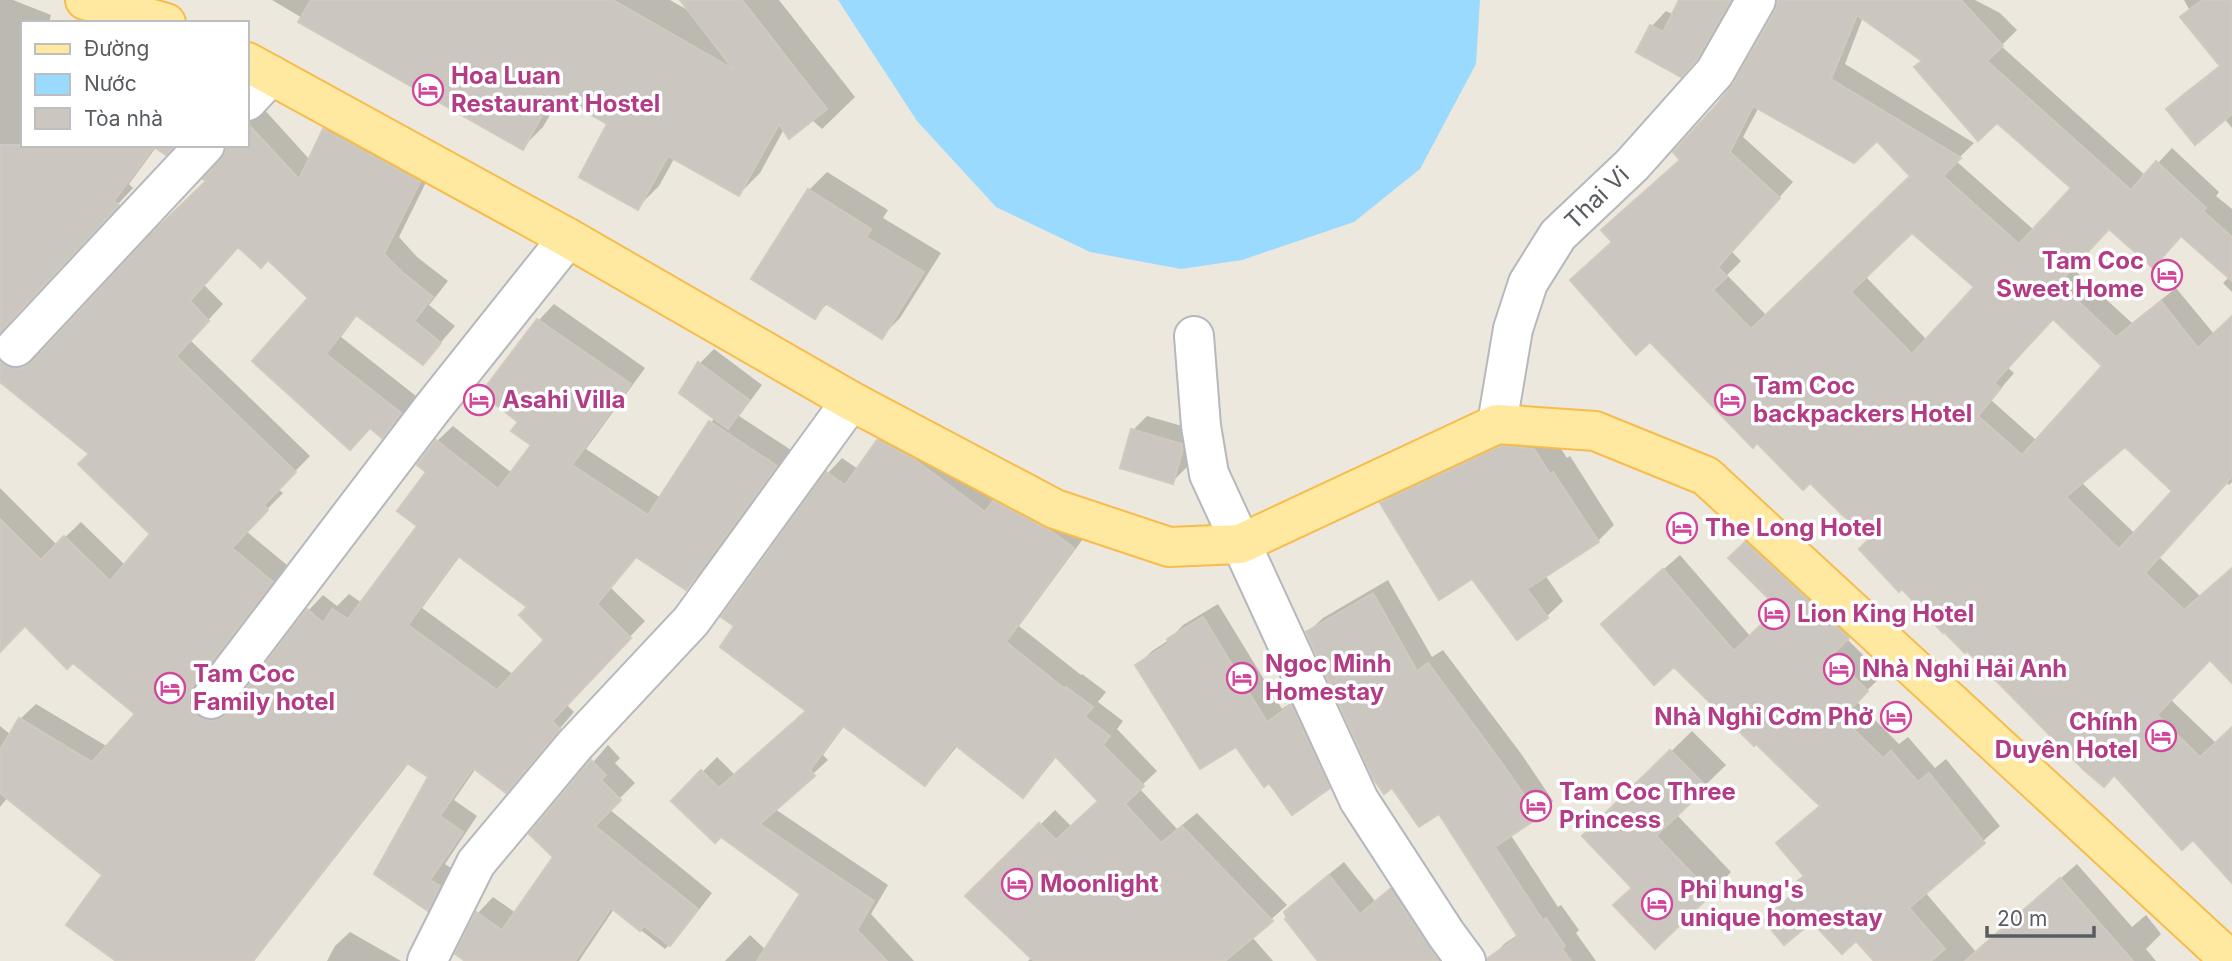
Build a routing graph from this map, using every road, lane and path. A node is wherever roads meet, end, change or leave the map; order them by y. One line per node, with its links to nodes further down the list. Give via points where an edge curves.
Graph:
1 (85, 0): 3 (main road)
2 (1755, 0): 10 (street, Thai Vi, via 1714,72 1632,165 1558,235 1528,284 1513,329)
3 (159, 21)
4 (255, 79): 6 (main road)
5 (203, 147): 8 (street)
6 (568, 238): 9 (main road); 12 (street)
7 (1194, 336): 11 (street, via 1209,474)
8 (16, 347)
9 (851, 401): 11 (main road, via 1055,509 1169,547); 13 (street, via 691,621 574,746 476,863)
10 (1497, 424): 11 (main road); 15 (main road, via 1595,431 1706,476)
11 (1240, 544): 14 (street, via 1359,800)
12 (211, 699)
13 (427, 961)
14 (1466, 961)
15 (2231, 961)

